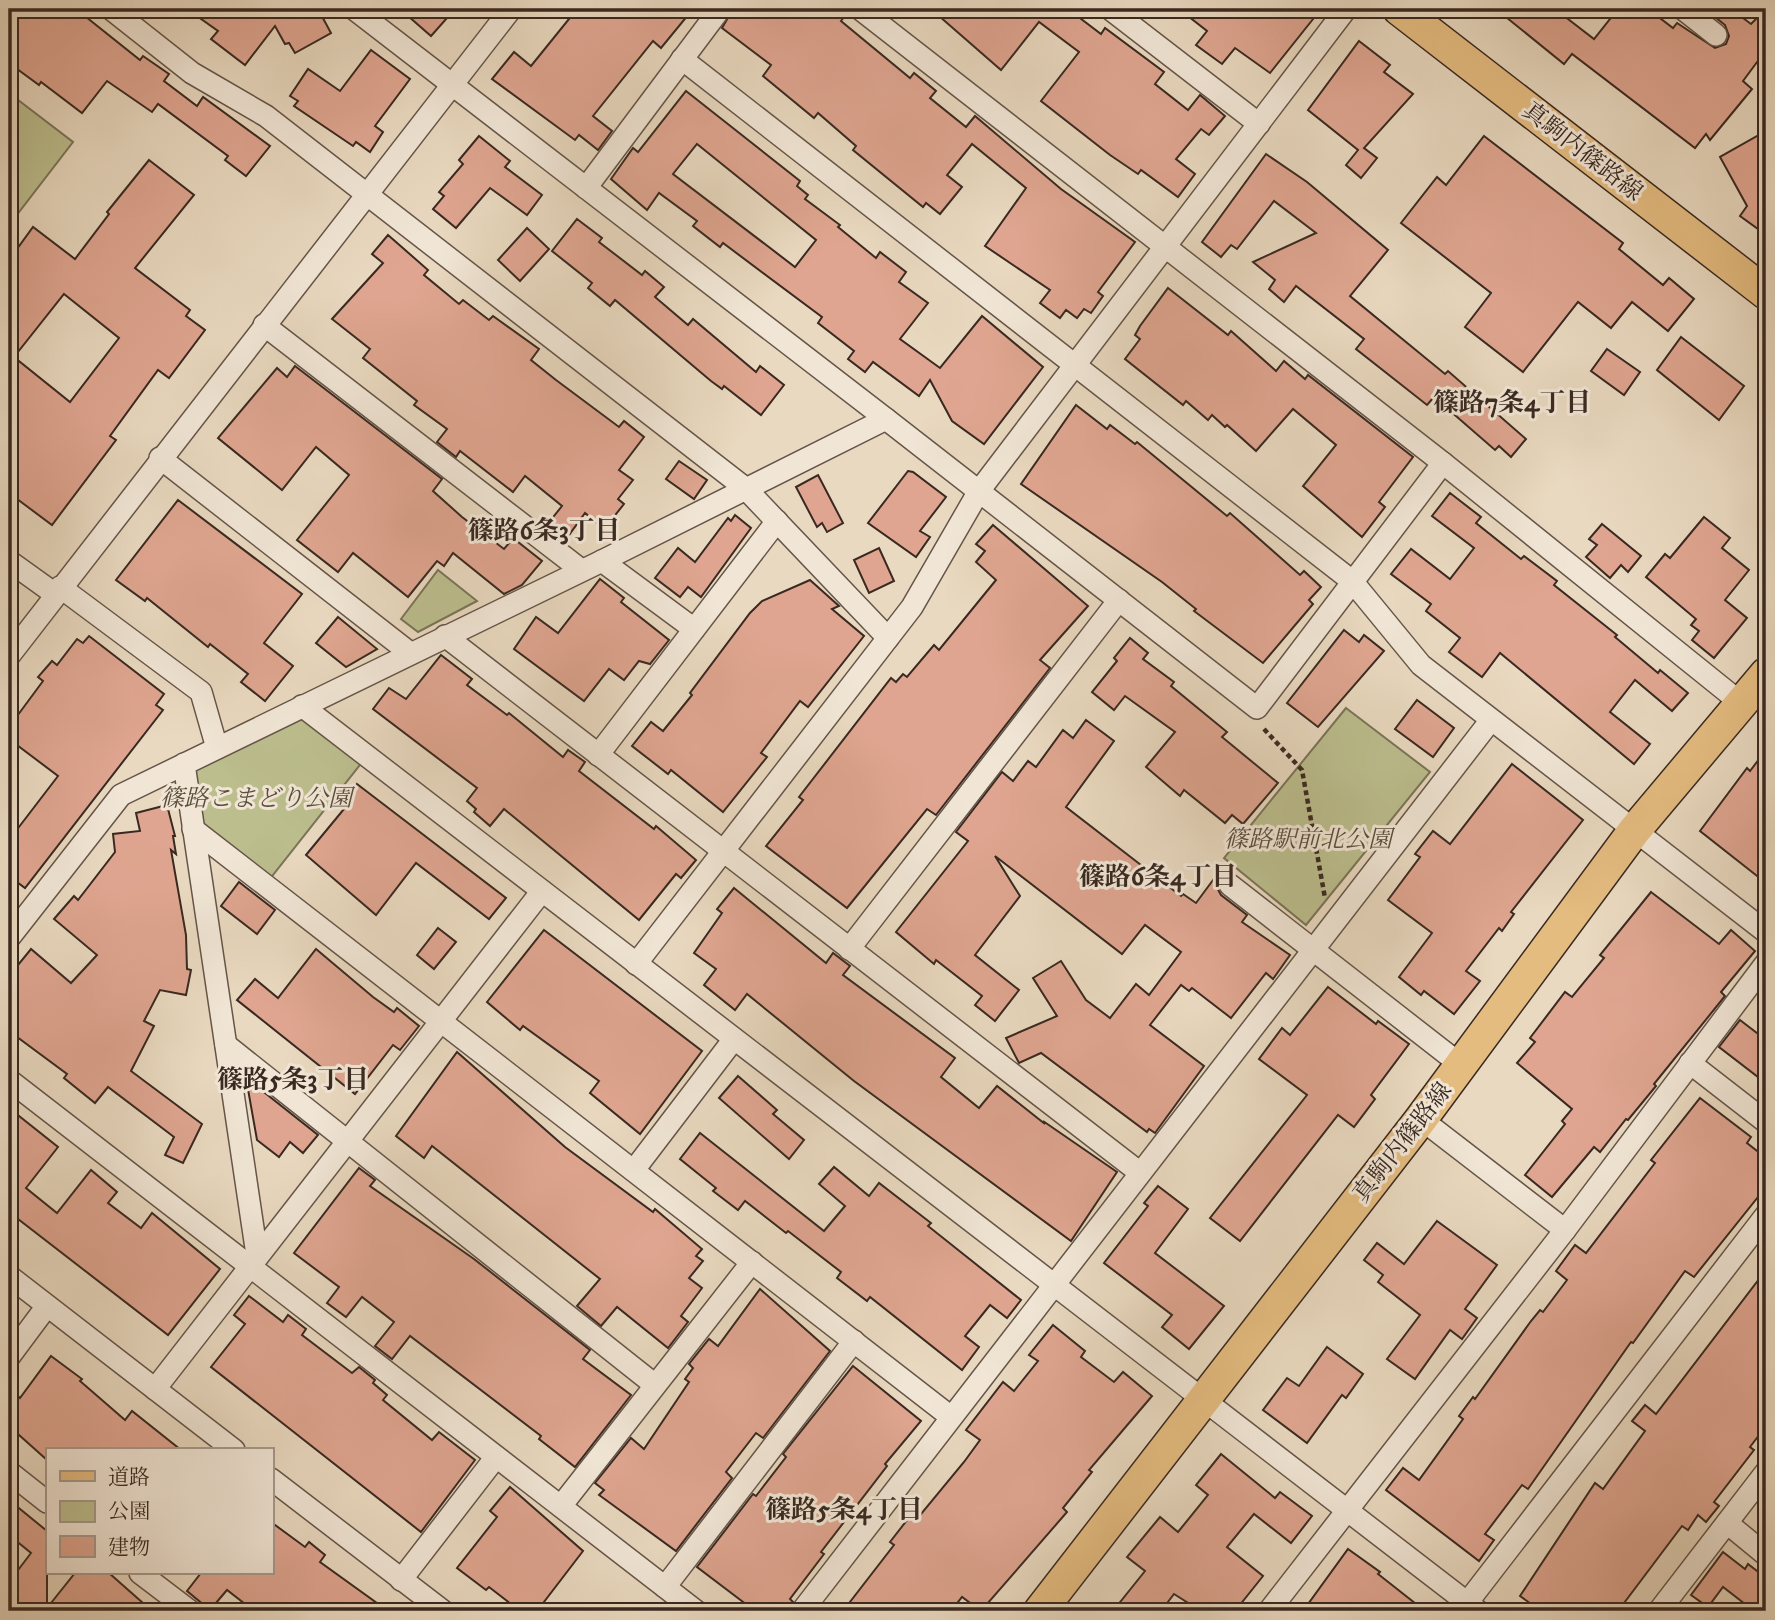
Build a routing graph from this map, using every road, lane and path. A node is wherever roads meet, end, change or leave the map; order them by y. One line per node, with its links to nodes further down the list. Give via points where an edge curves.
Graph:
1 (111, 9): 15 (street, via 192,73 266,116)
2 (354, 9): 12 (street)
3 (511, 9): 12 (street)
4 (720, 9): 11 (street)
5 (860, 9): 16 (street)
6 (1110, 9): 13 (street)
7 (1346, 9): 13 (street)
8 (1399, 9): 17 (main road, 真駒内篠路線)
9 (1683, 9): 10 (street)
10 (1716, 34)
11 (682, 59): 14 (street); 19 (street)
12 (453, 84): 14 (street); 15 (street)
13 (1259, 124): 16 (street)
14 (586, 187): 20 (street)
15 (367, 194): 18 (street); 23 (street)
16 (1166, 245): 19 (street); 22 (street)
17 (1766, 293)
18 (264, 325): 21 (street); 28 (street)
19 (1074, 366): 24 (street); 29 (street)
20 (886, 419): 23 (street); 24 (street)
21 (160, 458): 30 (street); 35 (street)
22 (1443, 463): 29 (street); 38 (street)
23 (746, 488): 25 (street); 27 (street)
24 (979, 491): 31 (street); 34 (street, via 912,607)
25 (777, 521): 32 (street); 34 (street)
26 (9, 561): 30 (street)
27 (602, 561): 28 (street); 32 (street)
28 (580, 569): 33 (street)
29 (1352, 581): 31 (street, via 1257,708); 40 (street, via 1421,665)
30 (57, 590): 36 (street); 42 (street, via 201,692)
31 (1119, 600): 53 (street)
32 (694, 629): 43 (street)
33 (445, 636): 35 (street); 43 (street)
34 (888, 638): 47 (street)
35 (410, 653): 39 (street)
36 (9, 656)
37 (1766, 674): 38 (main road, 真駒内篠路線)
38 (1741, 703): 46 (main road, 真駒内篠路線)
39 (302, 706): 42 (street); 49 (street)
40 (1491, 720): 46 (street); 54 (street)
41 (1261, 725): 50 (path, via 1302,770 1323,897)
42 (216, 748): 44 (street)
43 (598, 755): 47 (street)
44 (184, 764): 45 (street); 52 (street, via 121,795)
45 (193, 829): 57 (street); 59 (street)
46 (1634, 831): 51 (street); 61 (main road, 真駒内篠路線)
47 (723, 852): 53 (street); 56 (street)
48 (1230, 885): 54 (street)
49 (542, 891): 56 (street); 57 (street)
50 (1329, 902)
51 (1766, 932)
52 (9, 938)
53 (849, 949): 67 (street)
54 (1312, 950): 61 (street); 67 (street)
55 (1766, 963): 60 (street)
56 (636, 964): 58 (street)
57 (440, 1020): 65 (street); 66 (street)
58 (734, 1039): 66 (street); 73 (street)
59 (226, 1045): 65 (street); 70 (street)
60 (1690, 1063): 64 (street); 69 (street)
61 (1461, 1065): 63 (main road, 真駒内篠路線)
62 (9, 1080): 70 (street)
63 (1421, 1119): 69 (street); 79 (main road, 真駒内篠路線)
64 (1766, 1122)
65 (347, 1140): 70 (street); 77 (street)
66 (634, 1170): 71 (street)
67 (1139, 1172): 73 (street)
68 (1766, 1215): 94 (street)
69 (1565, 1230): 88 (street)
70 (253, 1260): 78 (street); 82 (street)
71 (752, 1262): 75 (street); 77 (street)
72 (9, 1276): 74 (street)
73 (1053, 1284): 79 (street); 80 (street)
74 (47, 1306): 76 (street); 78 (street)
75 (854, 1341): 80 (street); 93 (street)
76 (9, 1357)
77 (655, 1385): 87 (street)
78 (155, 1389): 81 (street)
79 (1202, 1401): 88 (street); 99 (main road, 真駒内篠路線)
80 (951, 1417): 98 (street)
81 (231, 1448)
82 (496, 1457): 87 (street); 92 (street)
83 (9, 1472): 86 (street)
84 (1766, 1472): 89 (street)
85 (273, 1481): 92 (street)
86 (46, 1501)
87 (561, 1506): 93 (street)
88 (1347, 1510): 94 (street); 100 (street)
89 (1727, 1523): 90 (street); 101 (street)
90 (1766, 1555)
91 (141, 1574): 95 (street)
92 (401, 1580): 96 (street)
93 (665, 1587): 97 (street)
94 (1472, 1607)
95 (191, 1611)
96 (443, 1611)
97 (696, 1611)
98 (802, 1611)
99 (1040, 1611)
100 (1269, 1611)
101 (1659, 1611)

